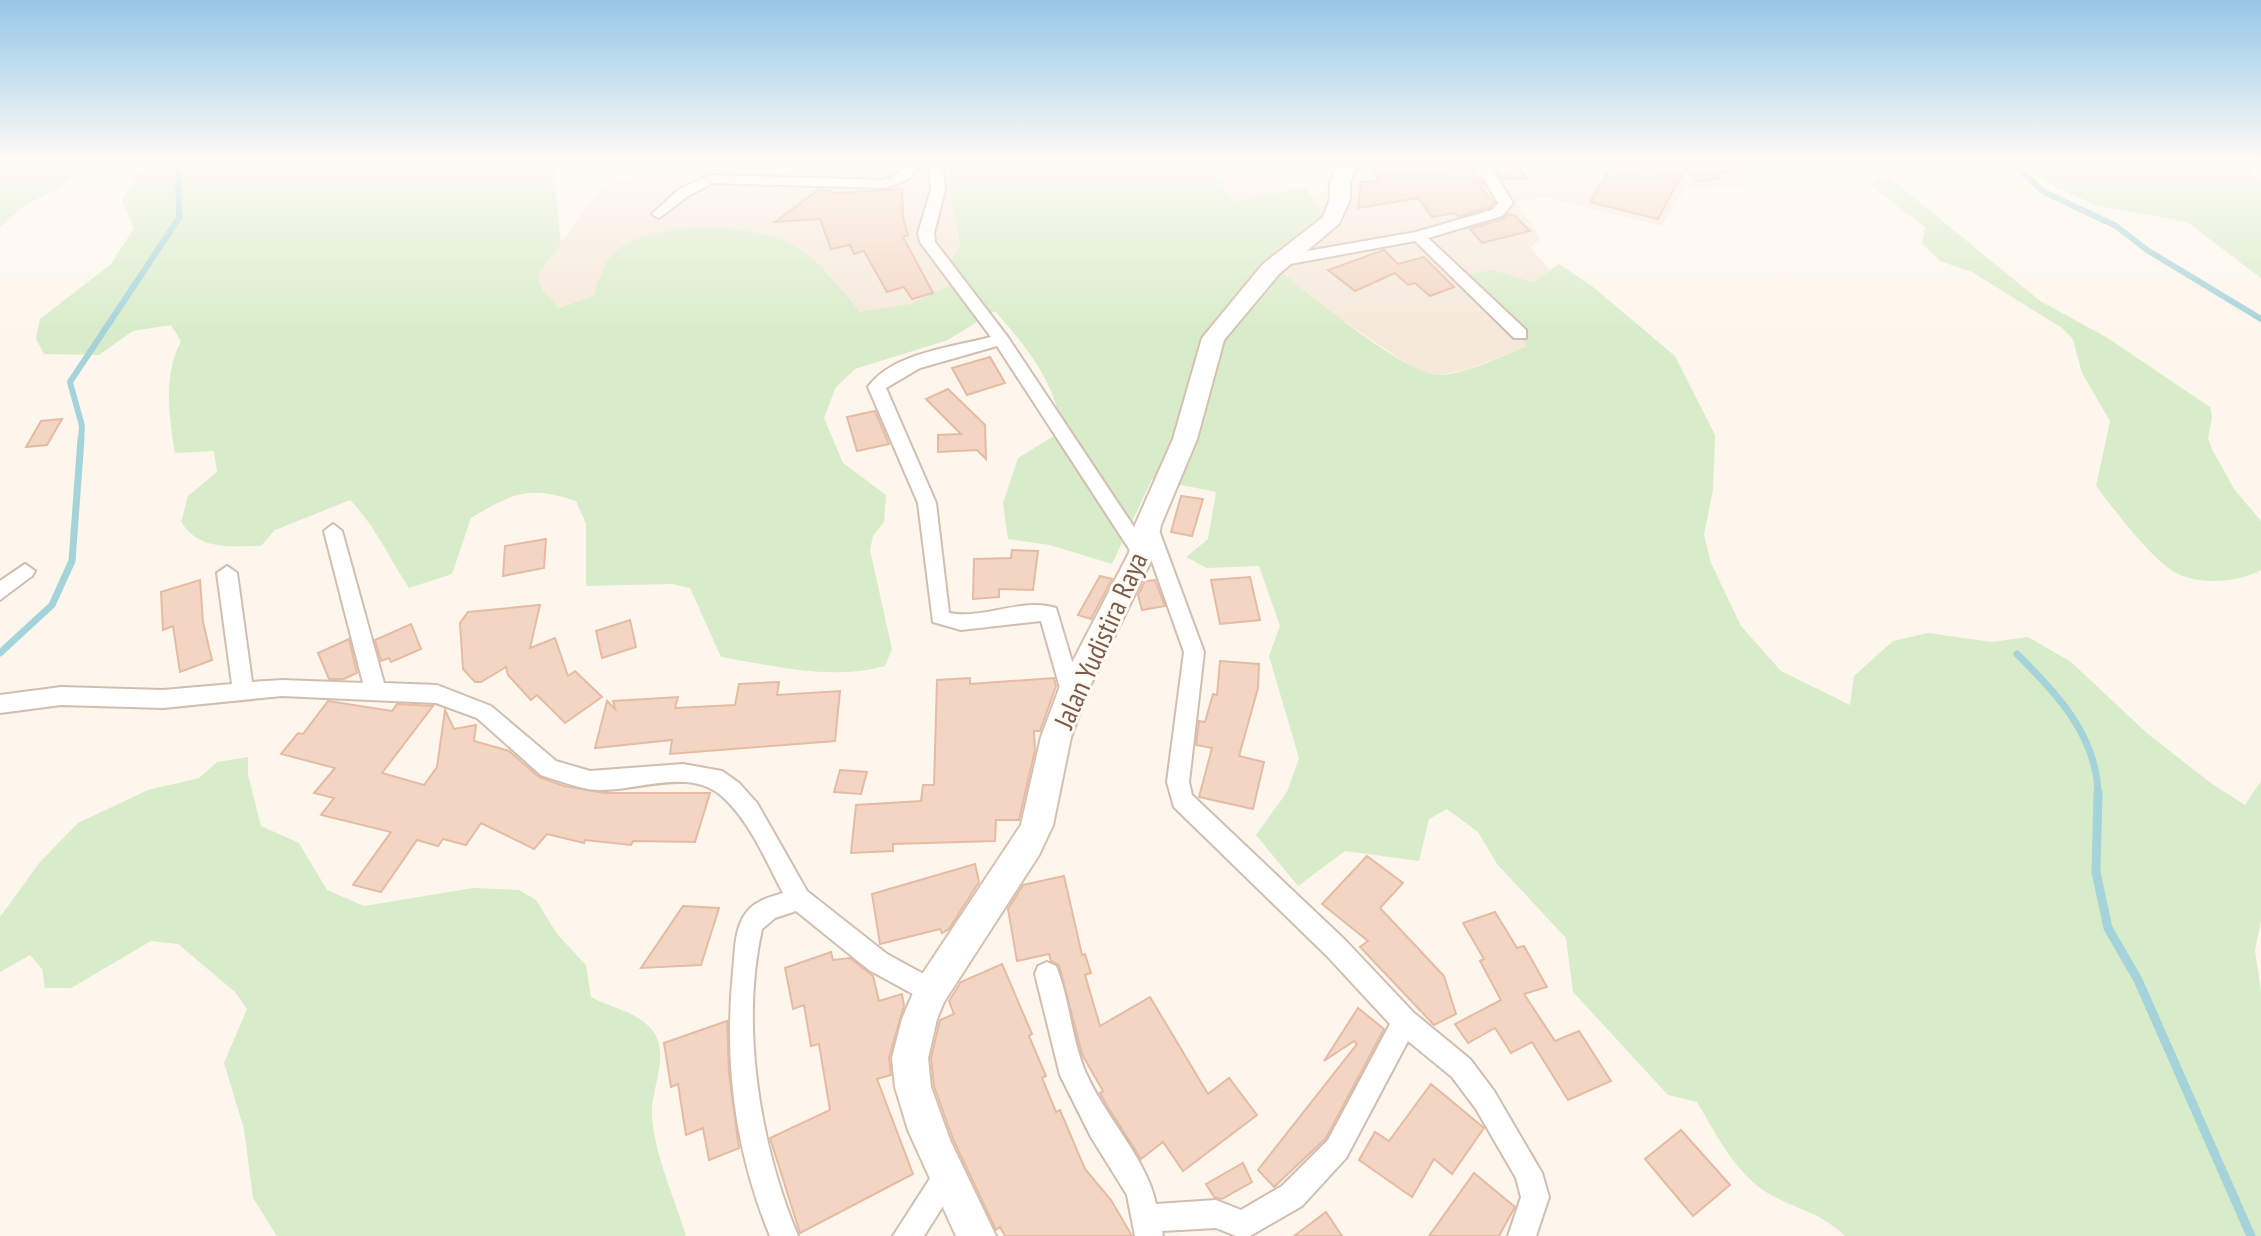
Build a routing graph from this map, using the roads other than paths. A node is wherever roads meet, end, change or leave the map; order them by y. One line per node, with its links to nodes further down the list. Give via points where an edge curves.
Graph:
1 (931, 217): 7 (street, via 928,242)
2 (1334, 217): 5 (street, Jalan Yudistira Raya)
3 (1480, 217): 4 (street)
4 (1418, 236): 5 (street); 6 (street)
5 (1279, 261): 9 (street, Jalan Yudistira Raya, via 1213,338 1185,439)
6 (1520, 334)
7 (1001, 340): 9 (street); 15 (street, via 898,371 877,387 927,503 940,617 963,622 1049,613)
8 (333, 531): 14 (street)
9 (1145, 539): 15 (street, Jalan Yudistira Raya); 20 (street, via 1194,652 1178,782 1182,800)
10 (25, 571): 12 (street)
11 (227, 573): 13 (street)
12 (0, 592)
13 (243, 691): 14 (street); 16 (street, via 163,699 61,696)
14 (376, 692): 17 (street, via 437,694 484,712 549,768 590,780 683,773 714,778 749,810)
15 (1072, 695): 19 (street, Jalan Yudistira Raya, via 1028,845)
16 (0, 704)
17 (799, 899): 19 (street, via 878,962); 23 (street, via 768,908 752,923 743,983 741,1062 764,1195)
18 (1047, 974): 22 (street, via 1073,1075 1140,1190)
19 (931, 991): 21 (street, Jalan Yudistira Raya, via 911,1044 910,1070)
20 (1405, 1022): 22 (street, via 1337,1149 1292,1196 1243,1225 1216,1214); 26 (street, via 1461,1068 1512,1142 1535,1197)
21 (948, 1176): 24 (street); 25 (street, Jalan Yudistira Raya)
22 (1148, 1227)
23 (784, 1236)
24 (907, 1236)
25 (976, 1236)
26 (1522, 1236)

